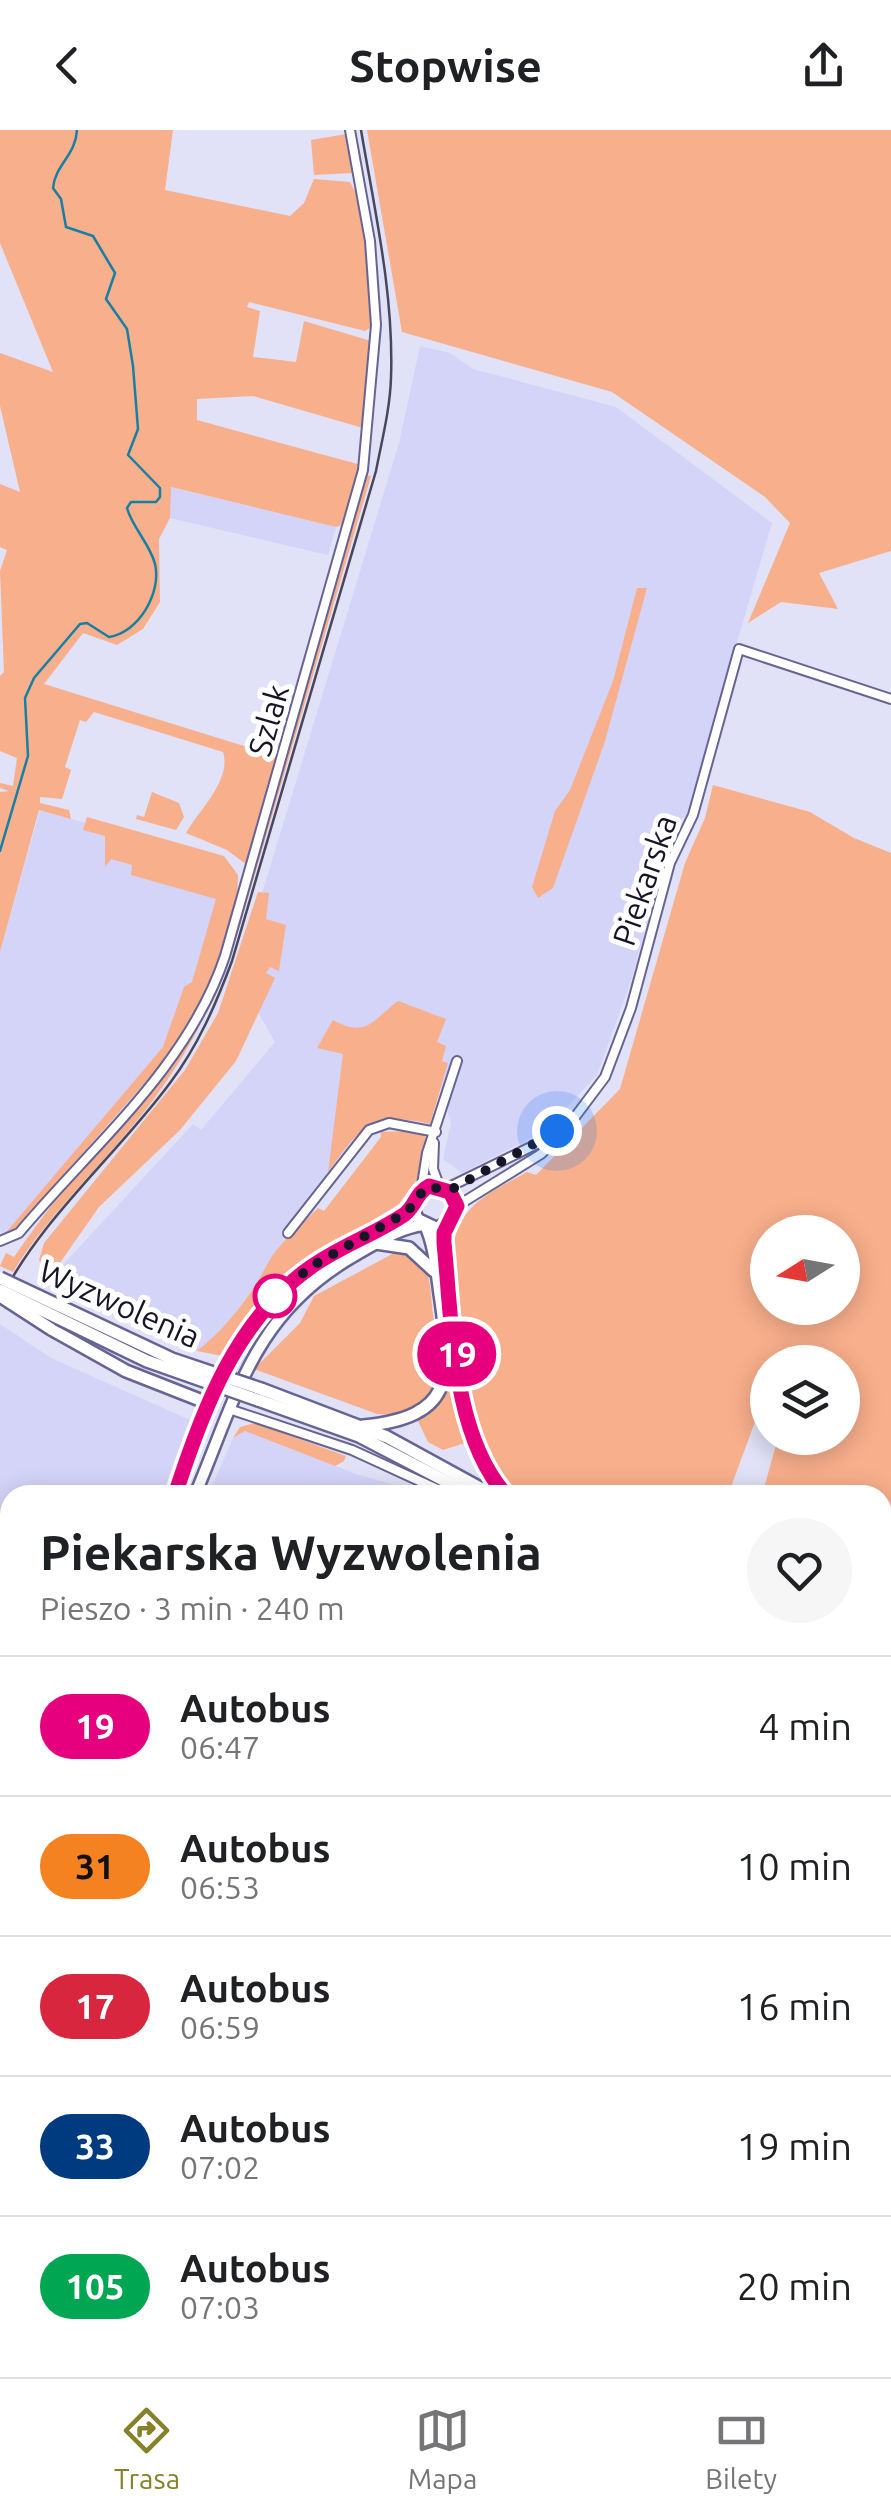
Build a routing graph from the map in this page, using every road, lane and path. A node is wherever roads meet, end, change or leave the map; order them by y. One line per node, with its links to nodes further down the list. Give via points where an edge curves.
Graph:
1 (350, 130): 13 (street, Szlak, via 370,241 376,325 363,470 230,940 206,1009 176,1053 18,1234)
2 (891, 699): 4 (street, Piekarska, via 739,649 621,1041)
3 (457, 1060): 5 (street)
4 (574, 1118): 6 (street, Piekarska, via 541,1142); 9 (street, Piekarska, via 541,1154)
5 (436, 1132): 6 (street, via 434,1168); 7 (street); 12 (street, via 389,1123 369,1130)
6 (443, 1188): 7 (street); 9 (street)
7 (421, 1191): 8 (street)
8 (412, 1206): 10 (street); 19 (street, via 276,1294 246,1332)
9 (457, 1206): 11 (street)
10 (425, 1224): 11 (street); 14 (street); 15 (main road)
11 (447, 1224): 27 (main road, via 467,1418)
12 (288, 1232)
13 (0, 1241)
14 (376, 1243): 15 (main road, via 409,1248); 20 (street, via 322,1276 284,1311 256,1347)
15 (437, 1274): 21 (main road, via 448,1364 440,1393 413,1418)
16 (0, 1278): 18 (main road, Wyzwolenia, bridge)
17 (0, 1293): 18 (main road, Wyzwolenia, bridge, via 156,1365); 19 (main road, bridge, via 144,1380)
18 (259, 1395): 21 (main road, Wyzwolenia); 25 (main road, Wyzwolenia)
19 (210, 1404): 20 (street); 22 (street)
20 (229, 1409): 23 (street); 24 (street, via 341,1445)
21 (363, 1426): 26 (main road, Wyzwolenia)
22 (180, 1485)
23 (198, 1485)
24 (428, 1485)
25 (453, 1485)
26 (474, 1485)
27 (498, 1485)

